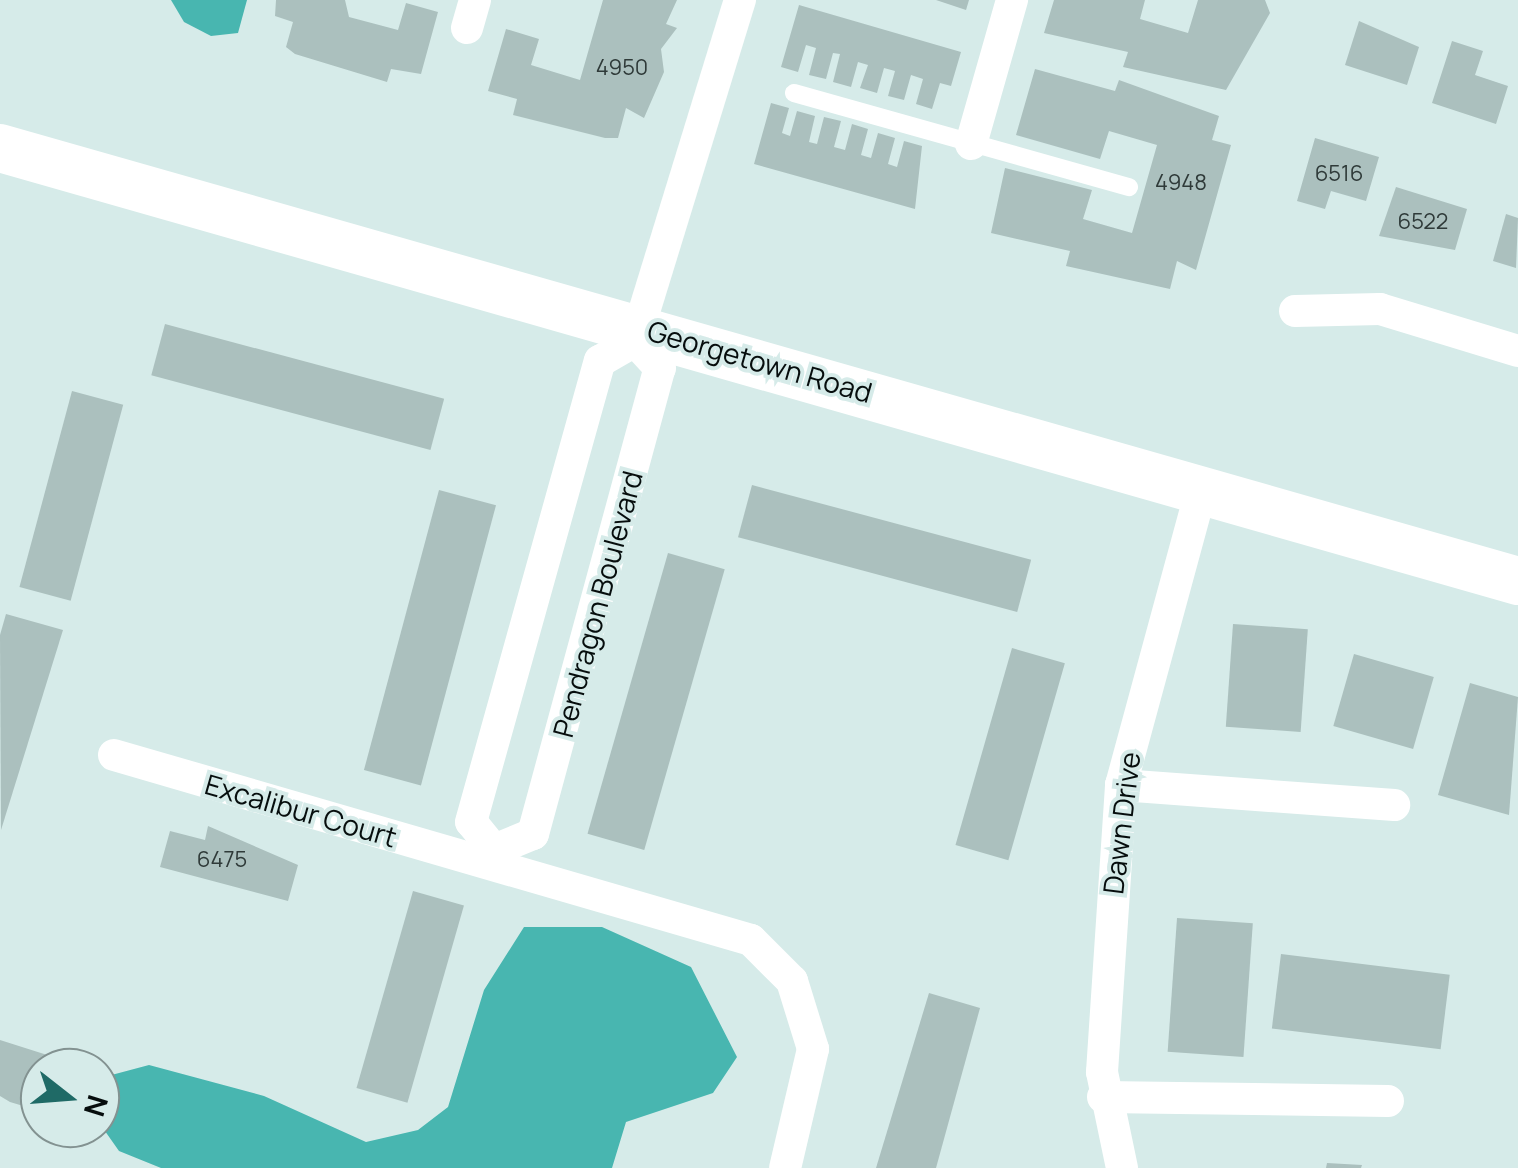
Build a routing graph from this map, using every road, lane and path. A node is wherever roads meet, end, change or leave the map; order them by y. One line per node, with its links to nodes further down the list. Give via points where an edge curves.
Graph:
1 (740, 0): 8 (street)
2 (1012, 0): 4 (street)
3 (794, 93): 4 (lane)
4 (971, 144): 6 (lane)
5 (0, 148): 8 (main road, Georgetown Road)
6 (1129, 187)
7 (1295, 310): 9 (street, via 1380,308)
8 (637, 334): 10 (main road, Georgetown Road); 15 (street, via 600,362 476,802 471,822); 15 (street, Pendragon Boulevard, via 660,368 534,834)
9 (1518, 351)
10 (1203, 484): 11 (main road, Georgetown Road); 13 (street, Dawn Drive)
11 (1518, 581)
12 (114, 755): 15 (street, Excalibur Court)
13 (1121, 785): 14 (street); 16 (street, Dawn Drive)
14 (1394, 805)
15 (492, 856): 18 (street, via 712,922 774,958 806,1007 814,1049)
16 (1103, 1097): 17 (street); 19 (street, Dawn Drive)
17 (1388, 1101)
18 (785, 1168)
19 (1122, 1168)

